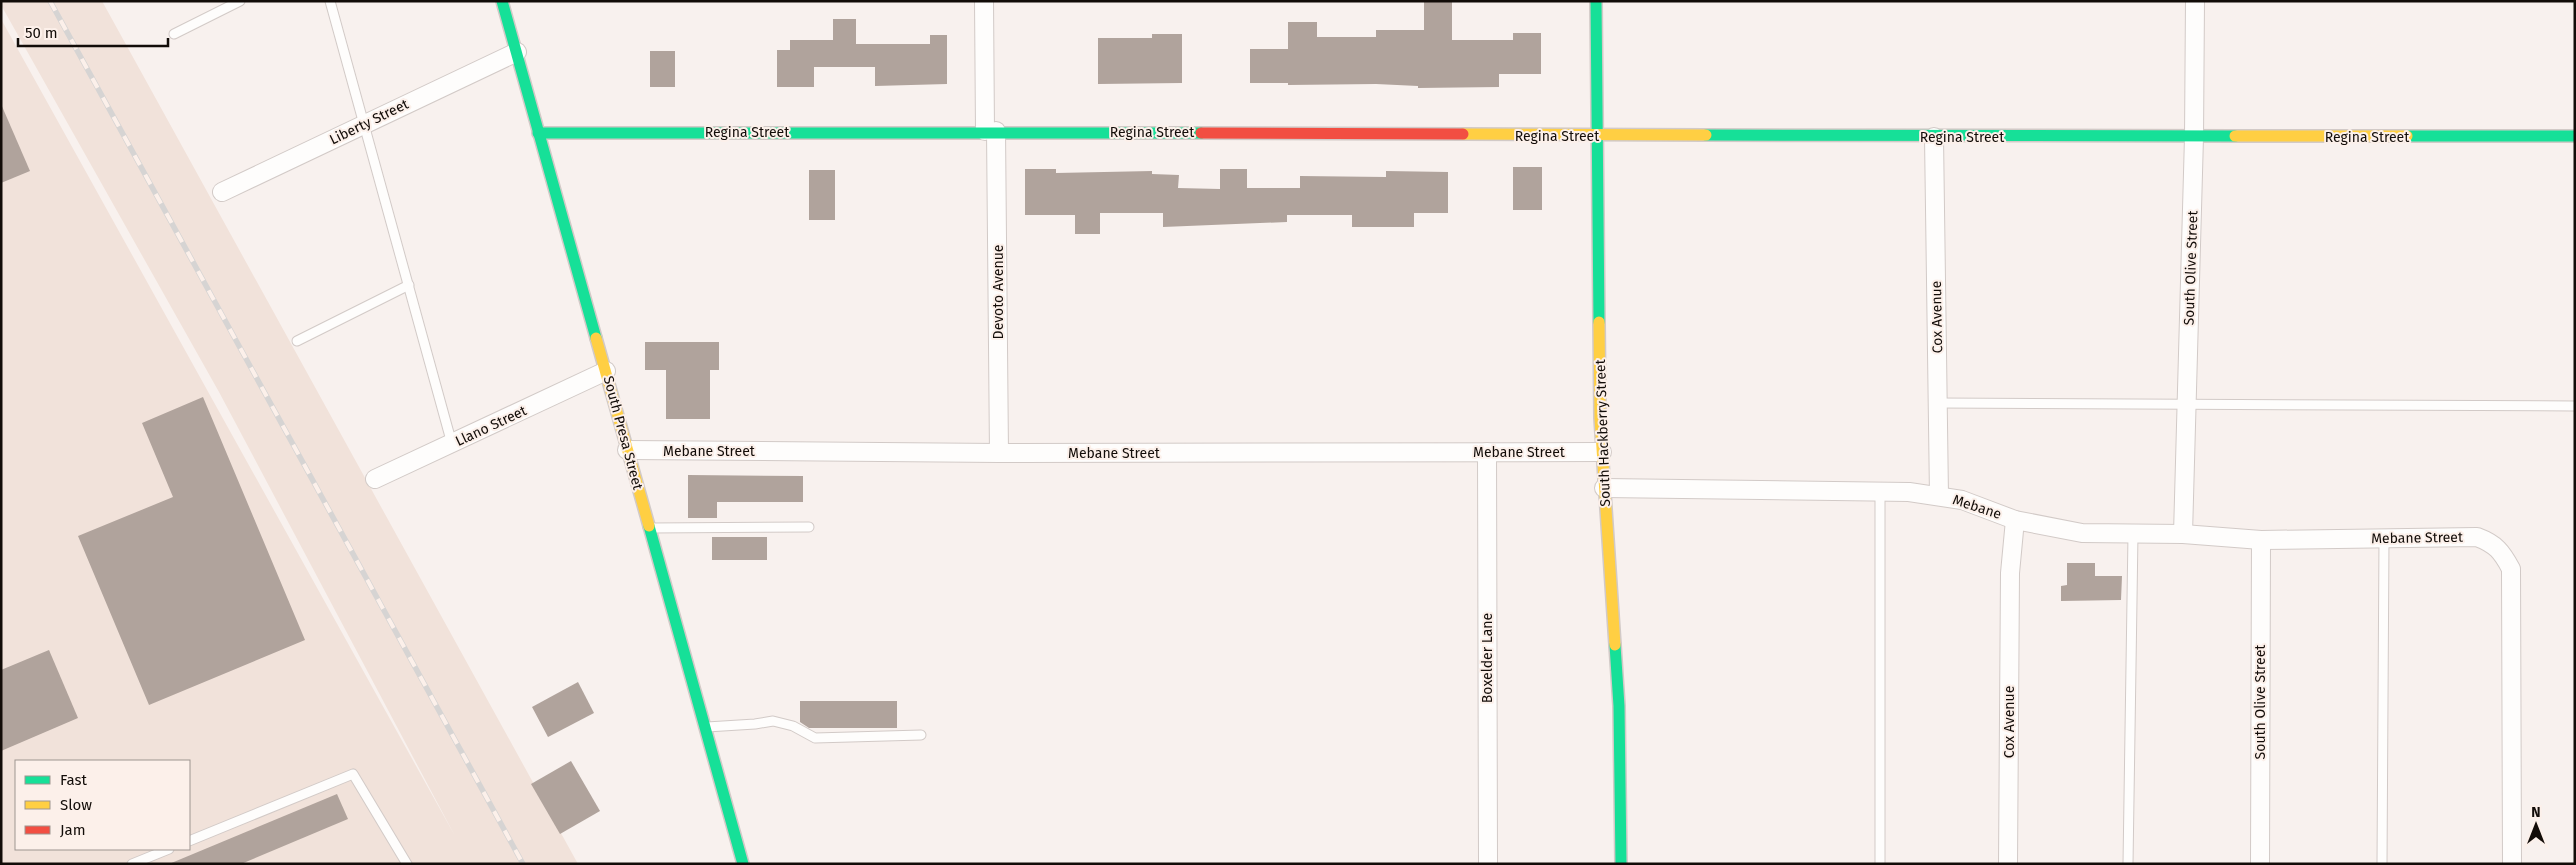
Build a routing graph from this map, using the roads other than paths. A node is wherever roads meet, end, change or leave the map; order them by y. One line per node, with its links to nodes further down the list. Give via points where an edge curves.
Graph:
1 (240, 1): 7 (lane)
2 (330, 1): 9 (lane)
3 (502, 1): 8 (street, South Presa Street)
4 (984, 1): 10 (street, Devoto Avenue)
5 (1596, 1): 12 (street, South Hackberry Street)
6 (2195, 1): 15 (street, South Olive Street)
7 (174, 34)
8 (516, 52): 9 (street, Liberty Street); 11 (street, South Presa Street)
9 (365, 124): 16 (street, Liberty Street); 17 (lane)
10 (991, 131): 11 (street, Regina Street); 12 (street, Regina Street); 27 (street, Devoto Avenue)
11 (538, 133): 19 (street, South Presa Street)
12 (1596, 136): 14 (street, Regina Street); 26 (street, South Hackberry Street)
13 (2575, 136): 15 (street, Regina Street)
14 (1934, 137): 15 (street, Regina Street); 20 (street, Cox Avenue)
15 (2194, 137): 21 (street, South Olive Street)
16 (222, 192)
17 (409, 285): 18 (lane); 23 (lane)
18 (297, 341)
19 (606, 371): 23 (street, Llano Street); 24 (street, South Presa Street)
20 (1938, 403): 21 (lane); 31 (street, Cox Avenue)
21 (2187, 406): 22 (lane); 36 (street, South Olive Street)
22 (2575, 406)
23 (452, 444): 28 (street, Llano Street)
24 (627, 450): 27 (street, Mebane Street); 34 (street, South Presa Street)
25 (1487, 452): 26 (street, Mebane Street); 27 (street, Mebane Street); 46 (street, Boxelder Lane)
26 (1602, 452): 29 (street, South Hackberry Street)
27 (999, 453)
28 (375, 479)
29 (1604, 488): 30 (street); 47 (street, South Hackberry Street, via 1619,706)
30 (1880, 491): 31 (street); 48 (lane)
31 (1940, 496): 32 (street, Mebane, via 1982,506)
32 (2015, 520): 35 (street, Mebane Street, via 2082,533); 49 (street, Cox Avenue, via 2010,573)
33 (810, 527): 34 (lane)
34 (649, 528): 39 (street, South Presa Street)
35 (2133, 534): 36 (street, Mebane Street); 50 (lane)
36 (2183, 534): 38 (street, Mebane Street)
37 (2384, 538): 38 (street, Mebane Street); 52 (lane); 53 (street, Mebane Street, via 2477,537 2492,542 2501,550 2511,569)
38 (2261, 540): 51 (street, South Olive Street)
39 (705, 727): 40 (lane, via 773,720 815,738); 45 (street, South Presa Street)
40 (921, 735)
41 (190, 840): 44 (lane, via 352,774)
42 (167, 850): 43 (lane)
43 (132, 864)
44 (407, 864)
45 (743, 864)
46 (1488, 864)
47 (1621, 864)
48 (1880, 864)
49 (2008, 864)
50 (2128, 864)
51 (2260, 864)
52 (2382, 864)
53 (2512, 864)

